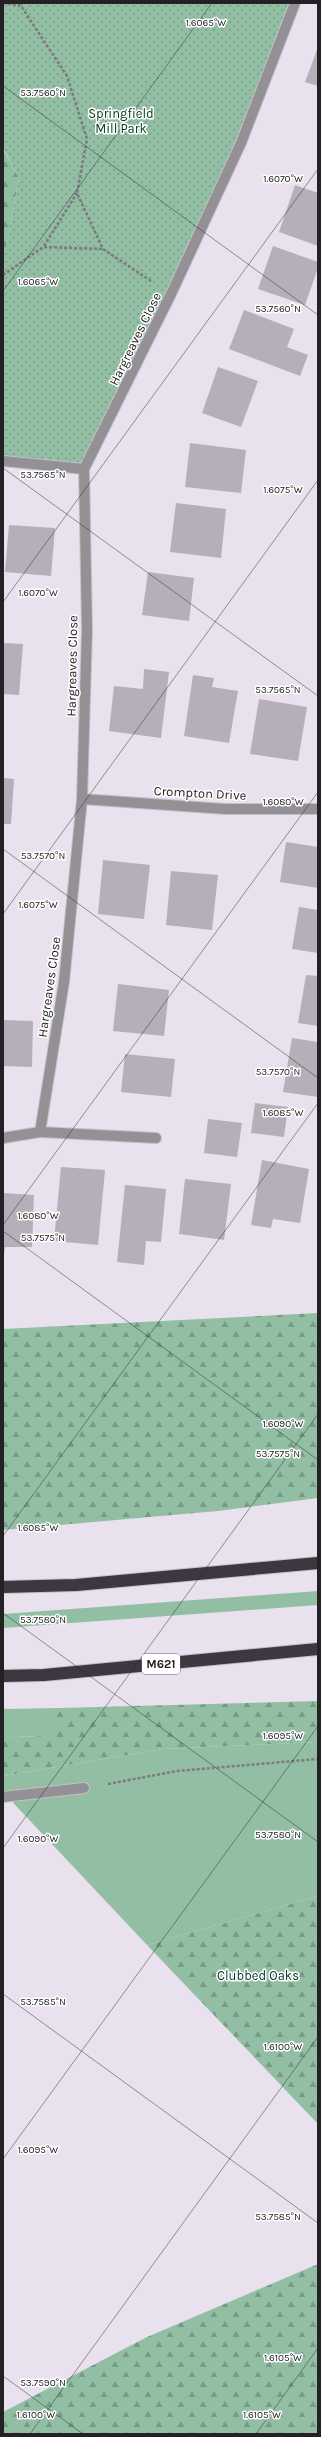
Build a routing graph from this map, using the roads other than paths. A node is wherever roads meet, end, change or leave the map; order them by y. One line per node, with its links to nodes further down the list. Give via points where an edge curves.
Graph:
1 (295, 3): 3 (street, Hargreaves Close, via 241,143 171,294)
2 (3, 461): 3 (street)
3 (84, 469): 4 (street, Hargreaves Close, via 87,630)
4 (82, 799): 5 (street, Crompton Drive, via 225,809); 6 (street, Hargreaves Close, via 64,982)
5 (318, 809)
6 (40, 1132): 7 (street); 8 (street)
7 (3, 1138)
8 (156, 1138)
9 (318, 1563): 10 (highway, via 76,1585)
10 (3, 1587)
11 (318, 1649): 12 (highway, M621, via 44,1675)
12 (3, 1676)
13 (84, 1788): 14 (street)
14 (3, 1797)

